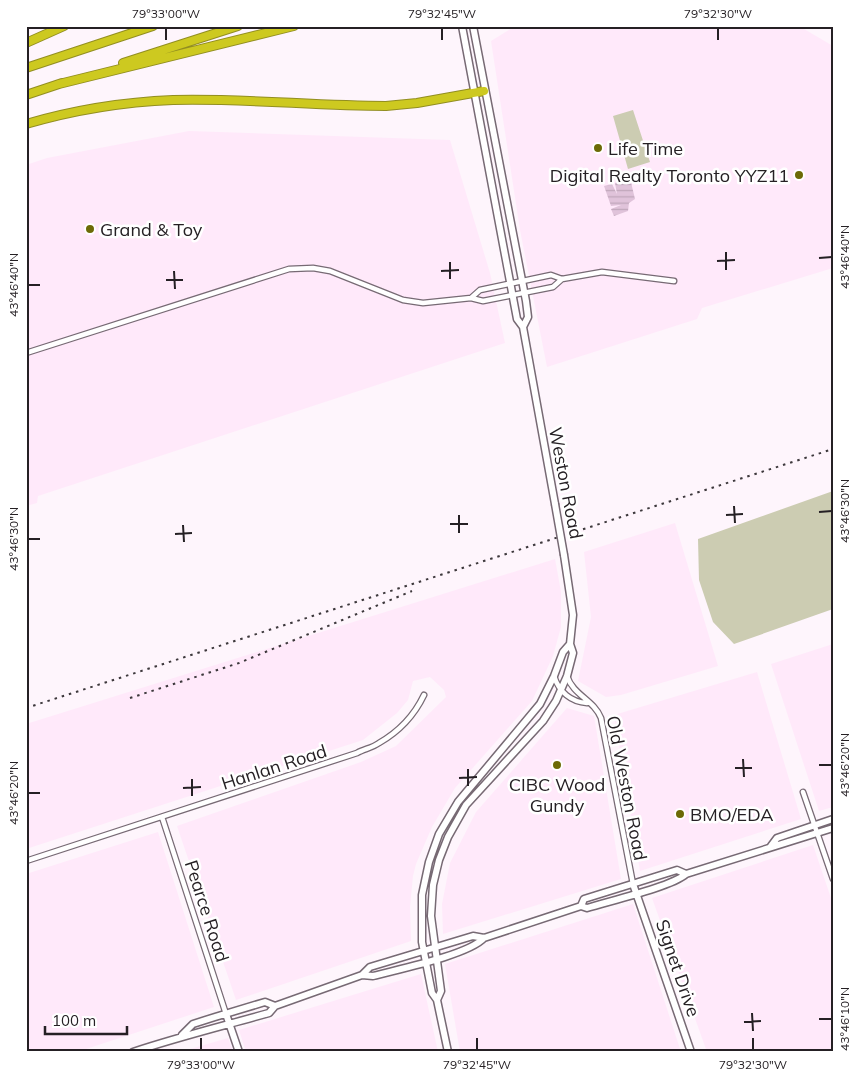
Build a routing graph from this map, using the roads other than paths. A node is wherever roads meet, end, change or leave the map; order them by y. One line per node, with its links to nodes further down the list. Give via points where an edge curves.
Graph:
1 (64, 26): 9 (highway)
2 (144, 26): 8 (highway)
3 (152, 26): 8 (highway)
4 (238, 26): 11 (highway)
5 (294, 26): 11 (highway)
6 (462, 26): 13 (main road, Weston Road)
7 (473, 26): 12 (main road, Weston Road)
8 (103, 42): 10 (highway)
9 (26, 43)
10 (26, 68)
11 (59, 84): 14 (highway)
12 (484, 91): 13 (highway); 17 (main road, Weston Road)
13 (474, 93): 15 (highway, via 386,106 154,101 101,106); 19 (main road, Weston Road)
14 (26, 94)
15 (26, 124)
16 (562, 279): 17 (street, via 551,275); 18 (street, via 602,272); 20 (street, via 553,287)
17 (522, 281): 19 (street); 20 (main road, Weston Road)
18 (674, 281)
19 (511, 283): 21 (main road, Weston Road); 22 (street, via 480,290)
20 (524, 292): 21 (street); 23 (main road, Weston Road, via 528,317)
21 (513, 294): 22 (street, via 483,301); 23 (main road, Weston Road, via 516,319)
22 (471, 298): 24 (street, via 423,303 403,300 330,271 289,269)
23 (523, 327): 25 (main road, Weston Road, bridge, via 573,615)
24 (26, 353)
25 (570, 644): 26 (main road, Weston Road, via 563,652); 27 (main road, Weston Road, via 573,653)
26 (554, 676): 28 (street); 46 (main road, Weston Road, via 540,704 458,802 439,834 422,896)
27 (568, 676): 28 (main road, Weston Road); 30 (street, Old Weston Road, via 574,690)
28 (560, 692): 30 (street, Old Weston Road); 45 (main road, Weston Road, via 543,721 466,805 448,837 433,885)
29 (424, 695): 32 (street, Hanlan Road, via 412,718 378,744 292,776)
30 (587, 702): 41 (street, Old Weston Road, via 599,711 601,718)
31 (803, 792): 34 (street)
32 (162, 817): 38 (street, Hanlan Road); 52 (street, Pearce Road)
33 (833, 819): 34 (main road)
34 (814, 826): 36 (street); 37 (main road, via 777,838)
35 (833, 828): 36 (main road)
36 (817, 834): 37 (main road); 40 (street)
37 (771, 846): 39 (main road)
38 (26, 861)
39 (686, 874): 41 (main road, via 677,870); 42 (main road)
40 (833, 879)
41 (633, 884): 42 (main road, Signet Drive); 43 (main road, via 584,899)
42 (636, 894): 43 (main road, via 587,908); 58 (main road, Signet Drive)
43 (581, 906): 44 (main road)
44 (484, 938): 45 (main road, via 473,936); 47 (main road, via 476,945)
45 (434, 949): 46 (main road); 47 (main road, Weston Road)
46 (424, 952): 48 (main road, Weston Road); 49 (main road, via 370,967)
47 (435, 959): 48 (main road); 50 (main road, Weston Road, via 441,991)
48 (426, 961): 49 (main road, via 373,976); 50 (main road, Weston Road, via 432,993)
49 (362, 975): 51 (main road)
50 (437, 1000): 57 (main road, Weston Road)
51 (275, 1006): 52 (main road, via 265,1002); 53 (main road, via 269,1012)
52 (226, 1014): 53 (main road); 54 (main road, via 193,1024)
53 (230, 1024): 54 (main road, via 196,1035); 56 (main road)
54 (182, 1035): 55 (main road)
55 (133, 1052)
56 (239, 1052)
57 (448, 1052)
58 (691, 1052)

